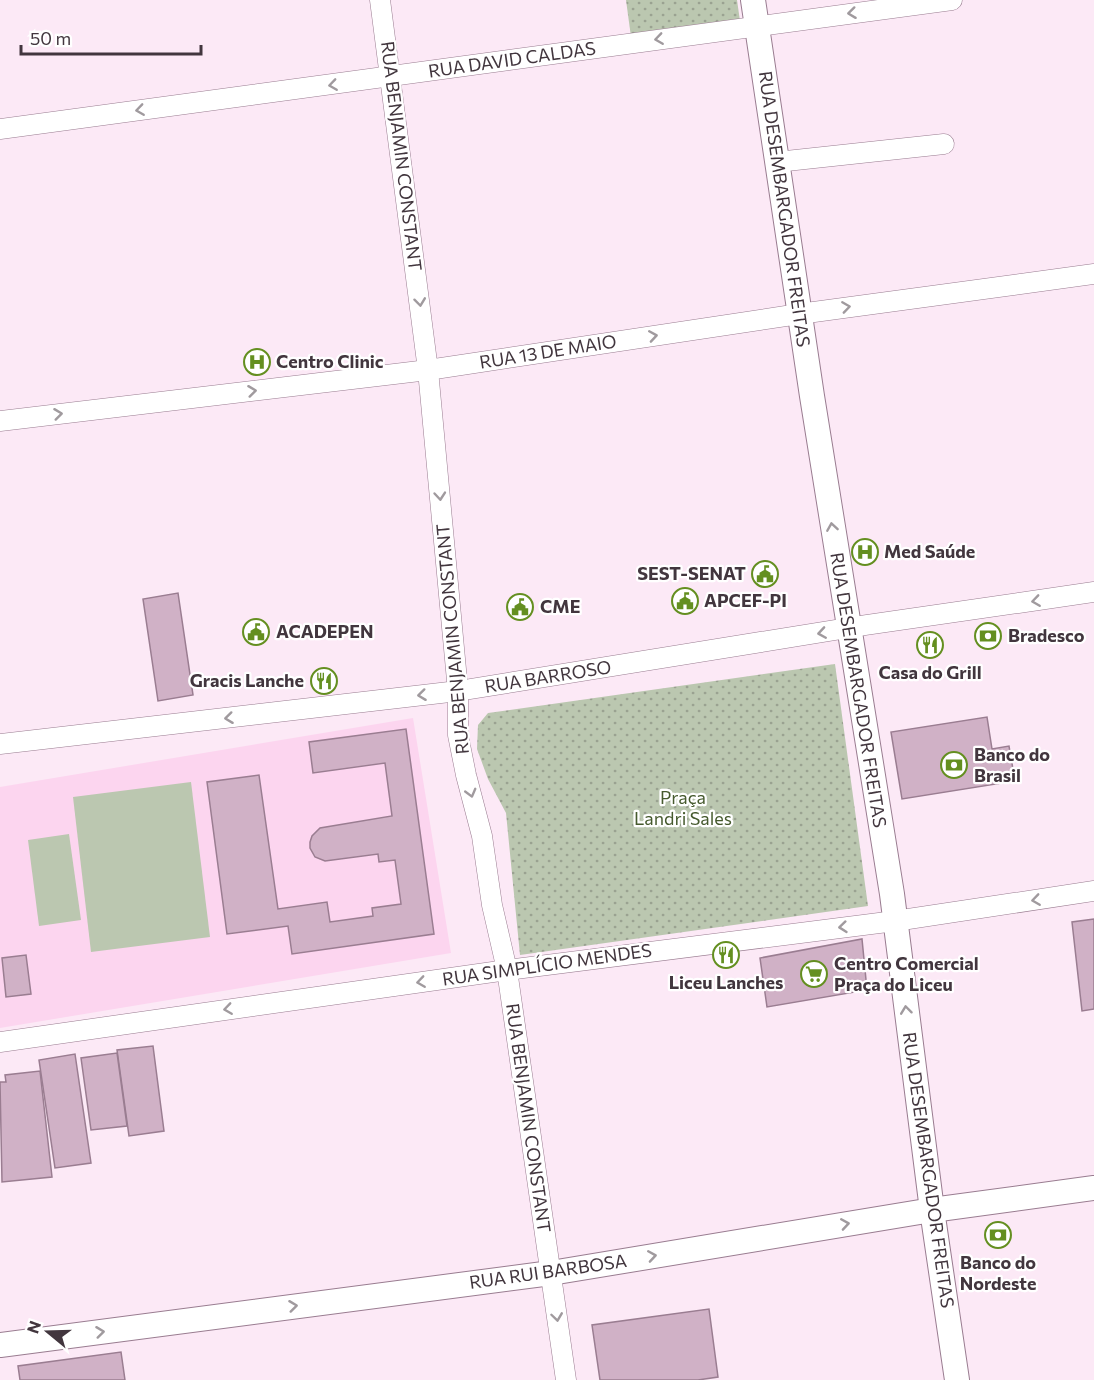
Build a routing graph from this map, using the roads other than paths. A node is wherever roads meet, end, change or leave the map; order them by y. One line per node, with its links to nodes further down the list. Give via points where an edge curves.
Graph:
1 (380, 0): 5 (street, RUA BENJAMIN CONSTANT)
2 (753, 0): 4 (street, RUA DESEMBARGADOR FREITAS)
3 (952, 0): 4 (street, RUA DAVID CALDAS, one-way to 4)
4 (757, 25): 5 (street, RUA DAVID CALDAS, one-way to 5); 8 (street, RUA DESEMBARGADOR FREITAS)
5 (391, 77): 6 (street, RUA DAVID CALDAS, one-way to 6); 11 (street, RUA BENJAMIN CONSTANT, one-way to 11)
6 (0, 129)
7 (944, 144): 8 (street)
8 (777, 162): 10 (street, RUA DESEMBARGADOR FREITAS)
9 (1094, 274): 10 (street, RUA 13 DE MAIO, one-way to 9)
10 (799, 314): 11 (street, RUA 13 DE MAIO, one-way to 10); 14 (street, RUA DESEMBARGADOR FREITAS, one-way to 10)
11 (429, 370): 12 (street, RUA 13 DE MAIO, one-way to 11); 15 (street, RUA BENJAMIN CONSTANT, one-way to 15)
12 (0, 421)
13 (1094, 592): 14 (street, RUA BARROSO, one-way to 14)
14 (848, 628): 15 (street, RUA BARROSO, one-way to 15); 18 (street, RUA DESEMBARGADOR FREITAS)
15 (458, 691): 16 (street, RUA BARROSO, one-way to 16); 19 (street, RUA BENJAMIN CONSTANT, one-way to 19, via 458,735)
16 (0, 744)
17 (1094, 891): 18 (street, RUA SIMPLÍCIO MENDES, one-way to 18)
18 (895, 921): 19 (street, RUA SIMPLÍCIO MENDES, one-way to 19); 22 (street, RUA DESEMBARGADOR FREITAS, one-way to 18)
19 (507, 970): 20 (street, RUA SIMPLÍCIO MENDES, one-way to 20); 23 (street, RUA BENJAMIN CONSTANT)
20 (0, 1042)
21 (1094, 1188): 22 (street, RUA RUI BARBOSA)
22 (932, 1210): 23 (street, RUA RUI BARBOSA, one-way to 22); 26 (street, RUA DESEMBARGADOR FREITAS)
23 (551, 1273): 24 (street, RUA RUI BARBOSA, one-way to 23); 25 (street, RUA BENJAMIN CONSTANT, one-way to 25)
24 (0, 1345)
25 (566, 1380)
26 (957, 1380)

